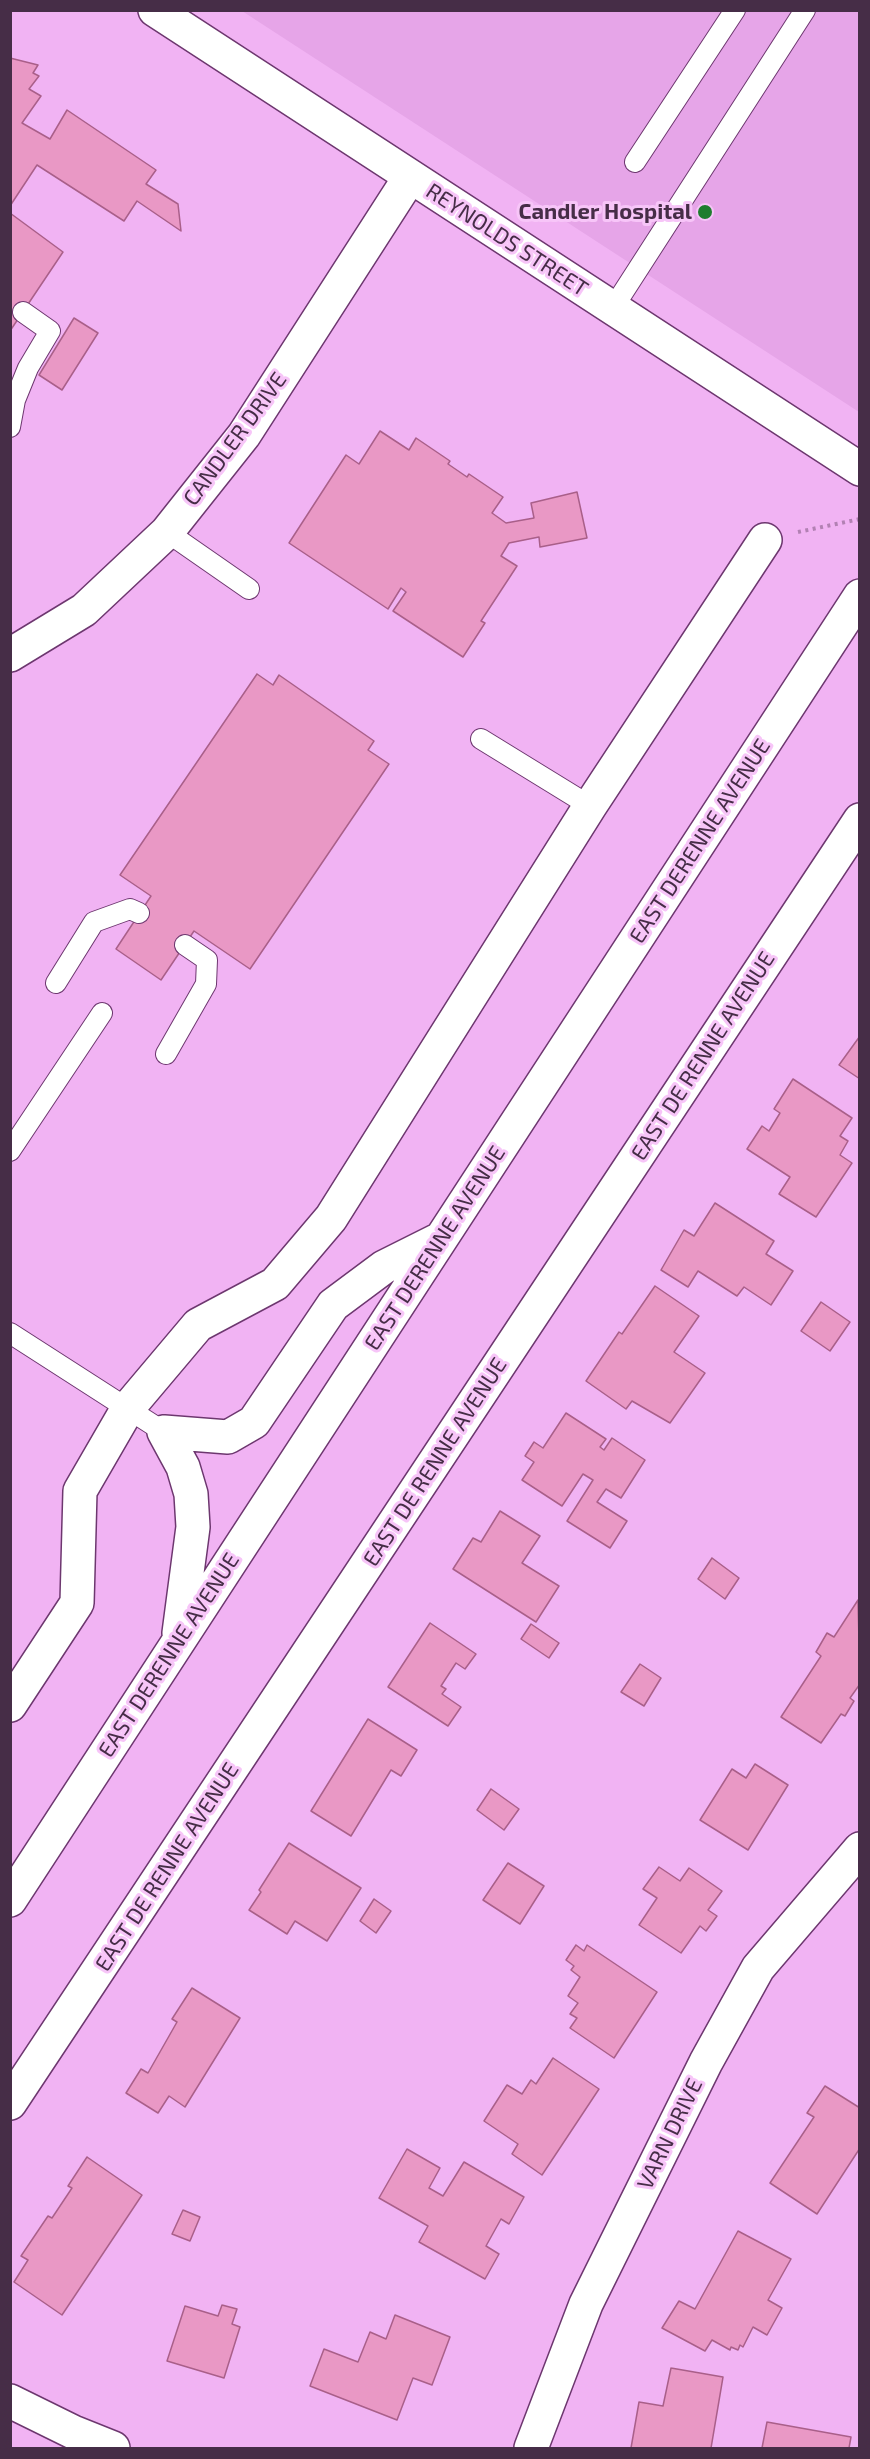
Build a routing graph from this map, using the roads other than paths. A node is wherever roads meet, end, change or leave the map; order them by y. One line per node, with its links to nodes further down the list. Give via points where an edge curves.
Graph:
1 (155, 10): 5 (main road, REYNOLDS STREET)
2 (735, 10): 4 (lane)
3 (805, 10): 6 (lane)
4 (635, 162)
5 (410, 177): 6 (main road, REYNOLDS STREET); 10 (main road, CANDLER DRIVE, via 244,435)
6 (613, 308): 9 (main road, REYNOLDS STREET)
7 (23, 312): 8 (lane, via 51,331 19,389)
8 (10, 427)
9 (860, 469)
10 (167, 532): 12 (lane); 14 (main road, CANDLER DRIVE, via 84,610)
11 (765, 540): 16 (main road)
12 (249, 589)
13 (860, 596): 24 (main road, EAST DERENNE AVENUE)
14 (10, 655)
15 (481, 739): 16 (lane)
16 (590, 806): 26 (main road, via 331,1218 275,1284 198,1325)
17 (860, 820): 32 (main road, EAST DE RENNE AVENUE)
18 (140, 914): 20 (lane, via 130,909 94,922)
19 (185, 945): 22 (lane, via 207,960 206,984)
20 (56, 982)
21 (102, 1013): 23 (lane)
22 (166, 1054)
23 (10, 1151)
24 (442, 1238): 27 (main road, via 384,1267 333,1305 254,1422 228,1437); 28 (main road, EAST DERENNE AVENUE)
25 (10, 1333): 26 (lane)
26 (128, 1408): 27 (lane); 29 (main road, via 80,1491 77,1603)
27 (164, 1432): 28 (main road, via 183,1467 193,1527)
28 (178, 1641): 31 (main road, EAST DERENNE AVENUE)
29 (10, 1705)
30 (860, 1849): 35 (main road, VARN DRIVE, via 758,1968 706,2061 586,2304)
31 (10, 1900)
32 (10, 2103)
33 (10, 2401): 34 (main road)
34 (113, 2448)
35 (531, 2448)

